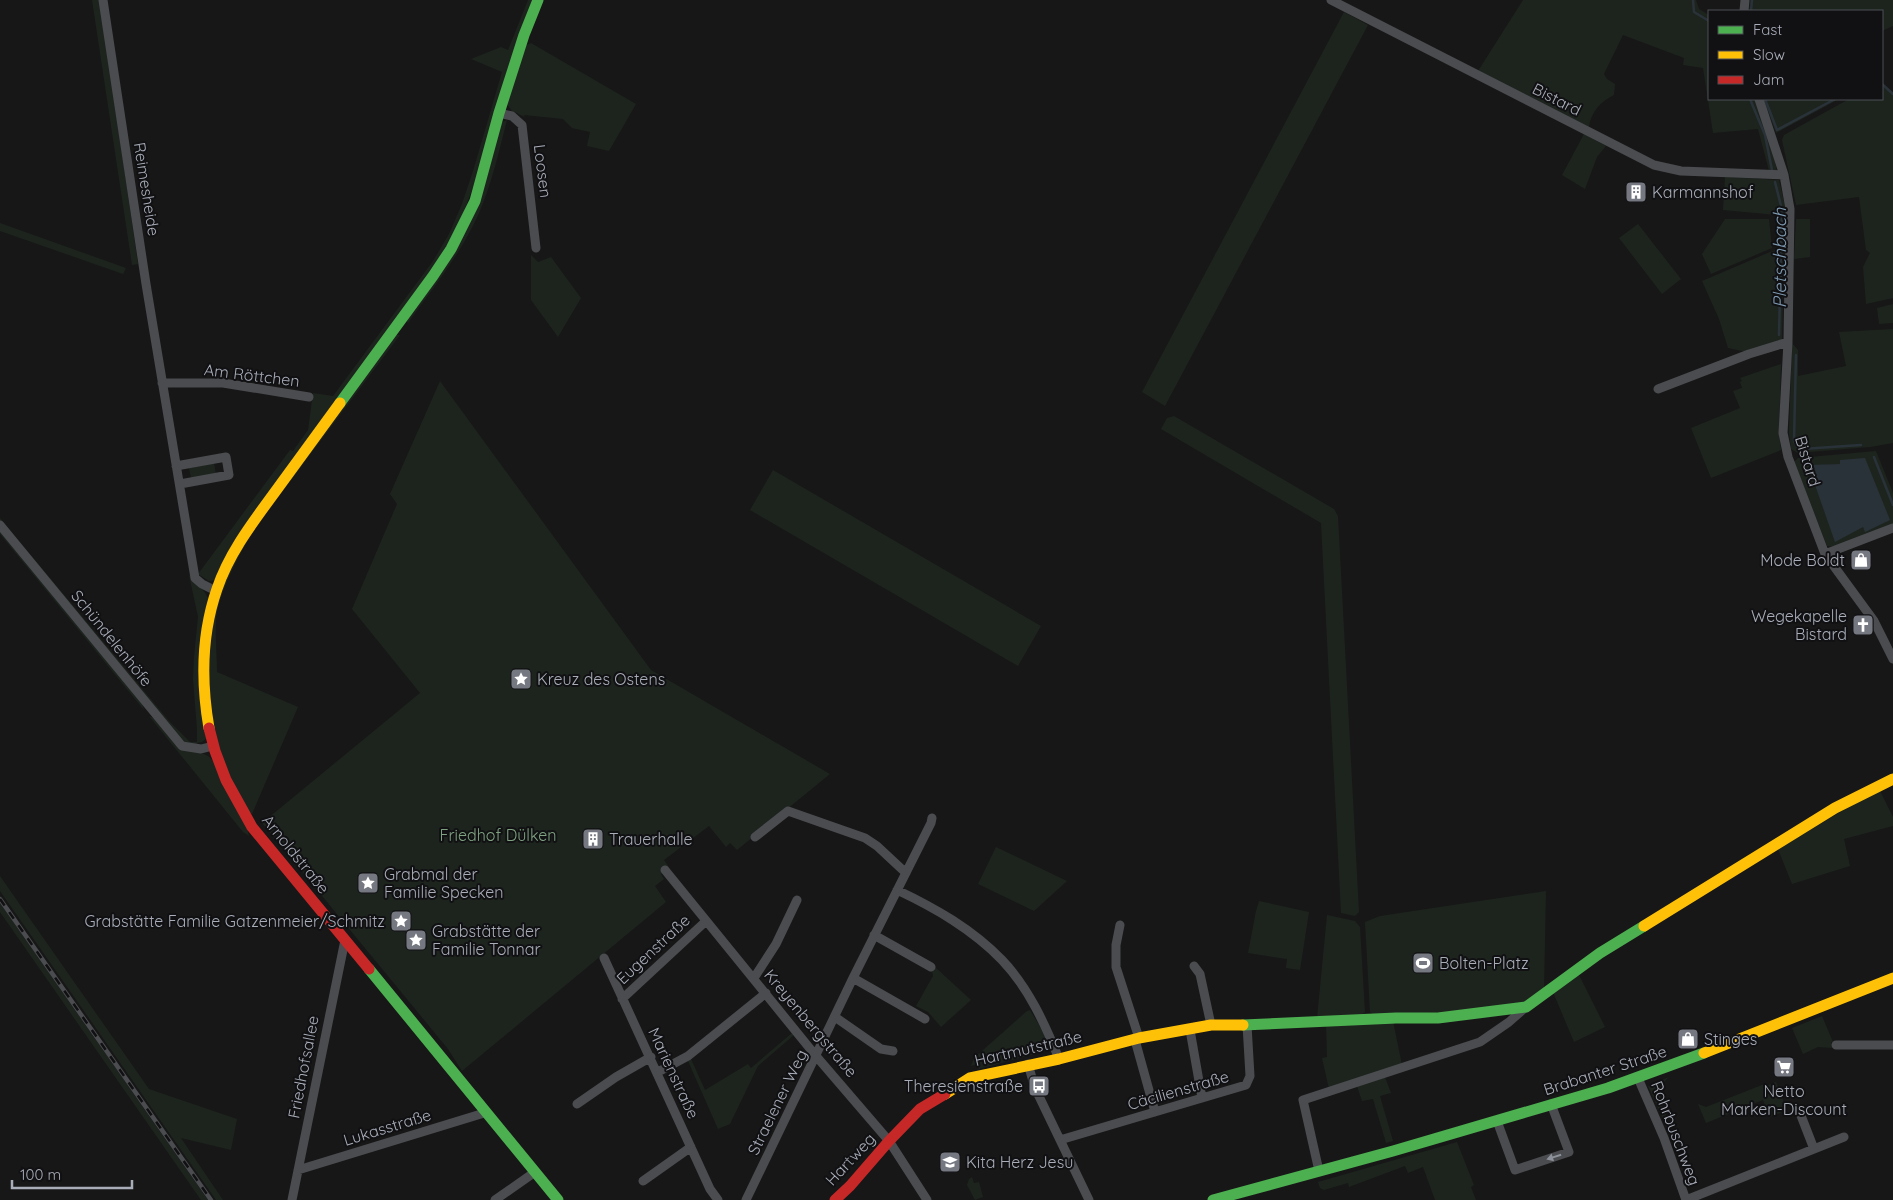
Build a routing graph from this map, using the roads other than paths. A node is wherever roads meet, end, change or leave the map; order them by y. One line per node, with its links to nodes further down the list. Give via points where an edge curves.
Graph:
1 (103, 0): 9 (street, Reimesheide)
2 (538, 0): 5 (street, Arnoldstraße)
3 (1331, 0): 6 (street, Bistard, via 1654,165 1681,171)
4 (1759, 100): 6 (street, Bistard)
5 (499, 113): 7 (street, Loosen, via 512,116 522,125); 17 (street, Arnoldstraße, via 475,201 451,249 400,324 245,533)
6 (1784, 175): 8 (street, Bistard, via 1790,209)
7 (536, 248)
8 (1788, 342): 10 (street); 16 (street, Bistard, via 1783,433 1788,457)
9 (162, 383): 11 (street, Am Röttchen, via 223,383); 12 (street, Reimesheide)
10 (1658, 389)
11 (309, 397)
12 (176, 466): 13 (street, Reimesheide); 13 (street, via 226,457 229,475)
13 (180, 484): 17 (street, Reimesheide, via 195,578)
14 (0, 525): 19 (street, Schündelenhöfe, via 182,746 201,749)
15 (1893, 528): 16 (street)
16 (1825, 554): 18 (street, Bistard, via 1874,621)
17 (216, 592): 19 (street, Arnoldstraße, via 203,664)
18 (1893, 659)
19 (213, 746): 30 (street, Arnoldstraße, via 236,801 252,826)
20 (1893, 779): 39 (street, via 1835,808 1600,953)
21 (932, 818): 24 (street, Straelener Weg)
22 (755, 837): 24 (street, via 788,811 865,838)
23 (665, 870): 27 (street, Kreyenbergstraße)
24 (906, 872): 25 (street, Straelener Weg)
25 (897, 890): 29 (street, Straelener Weg); 51 (street, via 967,930 1002,960 1032,1003)
26 (797, 900): 34 (street, via 776,944)
27 (705, 922): 34 (street, Kreyenbergstraße); 38 (street, Eugenstraße)
28 (1120, 925): 45 (street, via 1116,967)
29 (874, 935): 33 (street); 35 (street, Straelener Weg)
30 (345, 940): 58 (street, Arnoldstraße); 67 (street, Friedhofsallee)
31 (604, 958): 38 (street, Marienstraße)
32 (1194, 966): 42 (street, via 1200,974)
33 (931, 967)
34 (754, 978): 37 (street, Kreyenbergstraße)
35 (853, 978): 40 (street, Straelener Weg); 41 (street)
36 (1893, 978): 54 (street, Brabanter Straße)
37 (766, 993): 49 (street, Kreyenbergstraße); 53 (street, via 688,1056)
38 (622, 999): 50 (street, Marienstraße)
39 (1526, 1007): 43 (street, Hartmutstraße, via 1438,1018); 69 (street, via 1480,1042 1303,1100)
40 (835, 1017): 48 (street, via 881,1049); 49 (street, Straelener Weg)
41 (925, 1019)
42 (1211, 1025): 43 (street, Hartmutstraße); 44 (street, Hartmutstraße)
43 (1247, 1025): 55 (street, Cäcilienstraße, via 1250,1076 1246,1085)
44 (1190, 1030): 45 (street, Hartmutstraße); 55 (street)
45 (1137, 1039): 51 (street, Hartmutstraße); 59 (street)
46 (1836, 1045): 47 (street)
47 (1893, 1045)
48 (893, 1051)
49 (816, 1056): 64 (street, Kreyenbergstraße); 75 (street, Straelener Weg)
50 (650, 1057): 53 (street, Marienstraße); 56 (street)
51 (1059, 1059): 52 (street, Hartmutstraße)
52 (1028, 1064): 63 (street); 64 (street, Hartmutstraße, via 970,1078 920,1109)
53 (658, 1072): 65 (street, Marienstraße)
54 (1638, 1078): 57 (street, Brabanter Straße); 80 (street, Rohrbuschweg, via 1655,1114)
55 (1202, 1098): 59 (street, Cäcilienstraße)
56 (577, 1104)
57 (1551, 1104): 61 (street, Brabanter Straße); 61 (street, one-way to 61, via 1568,1152 1515,1170)
58 (485, 1111): 67 (street, Lukasstraße); 68 (street, Arnoldstraße)
59 (1155, 1112): 63 (street, Cäcilienstraße)
60 (1800, 1113): 66 (street)
61 (1496, 1121): 69 (street, Brabanter Straße)
62 (1844, 1137): 66 (street)
63 (1060, 1140): 78 (street)
64 (889, 1141): 76 (street, Hartweg); 77 (street, Kreyenbergstraße)
65 (691, 1147): 70 (street); 74 (street, Marienstraße)
66 (1814, 1149): 80 (street)
67 (298, 1170): 71 (street, Friedhofsallee)
68 (536, 1172): 72 (street); 73 (street, Arnoldstraße)
69 (1319, 1172): 79 (street, Brabanter Straße)
70 (643, 1181)
71 (292, 1200)
72 (495, 1200)
73 (558, 1200)
74 (718, 1200)
75 (746, 1200)
76 (835, 1200)
77 (927, 1200)
78 (1089, 1200)
79 (1213, 1200)
80 (1686, 1200)

